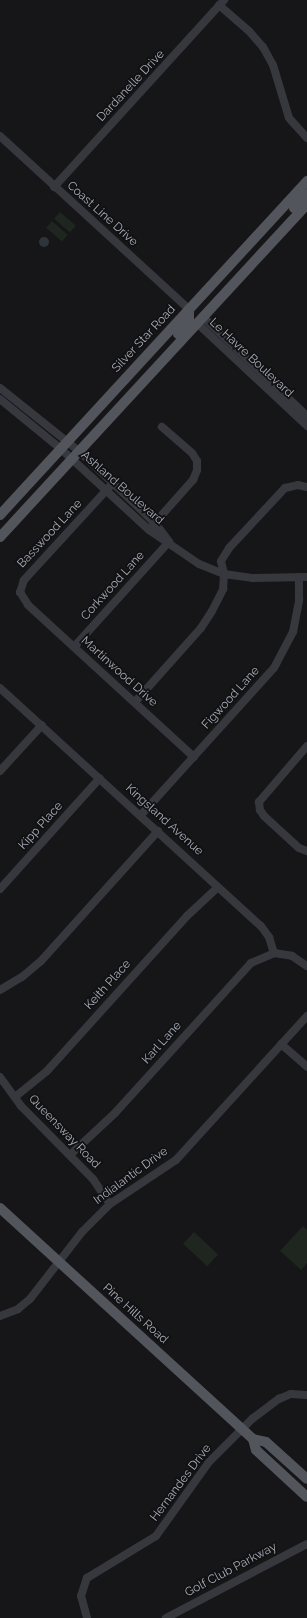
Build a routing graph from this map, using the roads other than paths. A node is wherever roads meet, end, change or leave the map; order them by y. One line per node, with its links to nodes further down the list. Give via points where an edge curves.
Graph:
1 (222, 3): 3 (street, via 263,47 273,65 289,118); 5 (street, Dardanelle Drive)
2 (0, 136): 5 (street, Coast Line Drive)
3 (307, 138)
4 (307, 181): 8 (main road, Silver Star Road)
5 (54, 187): 10 (street, Coast Line Drive)
6 (307, 194): 9 (main road)
7 (307, 204): 9 (main road)
8 (245, 248): 10 (main road, Silver Star Road); 11 (main road, via 230,274 198,309)
9 (255, 261): 11 (main road)
10 (189, 309): 14 (main road, via 190,316 185,327 126,390); 18 (main road, Silver Star Road)
11 (200, 320): 14 (main road); 15 (street, Le Havre Boulevard); 16 (street, Le Havre Boulevard)
12 (0, 388): 18 (street)
13 (0, 399): 18 (street)
14 (122, 405): 19 (main road)
15 (307, 416)
16 (307, 426)
17 (162, 427): 25 (street, via 192,453 197,461 197,470 193,480)
18 (64, 445): 19 (street, Ashland Boulevard); 20 (street, Ashland Boulevard); 24 (main road, Silver Star Road)
19 (79, 452): 20 (main road); 21 (street, Ashland Boulevard)
20 (72, 459): 23 (street, Ashland Boulevard); 27 (main road)
21 (113, 483): 23 (street, Basswood Lane); 25 (street, Ashland Boulevard)
22 (307, 487): 29 (street, via 298,484 285,488 229,548 221,561)
23 (106, 491): 26 (street, Ashland Boulevard); 31 (street, Basswood Lane, via 24,580 20,592)
24 (0, 515)
25 (155, 523): 26 (street); 28 (street, Ashland Boulevard)
26 (149, 530): 28 (street, Ashland Boulevard)
27 (0, 537)
28 (169, 542): 29 (street, Ashland Boulevard, via 200,564); 32 (street, Corkwood Lane)
29 (224, 574): 30 (street, Ashland Boulevard, via 252,578); 34 (street, via 222,589 201,628)
30 (303, 577): 37 (street, Figwood Lane, via 294,632 285,651 274,668)
31 (28, 605): 32 (street, Martinwood Drive)
32 (74, 647): 34 (street, Martinwood Drive)
33 (0, 688): 35 (street, Kingsland Avenue)
34 (135, 702): 37 (street, Martinwood Drive)
35 (42, 725): 38 (street); 39 (street, Kingsland Avenue)
36 (307, 746): 42 (street, via 259,802 260,810 280,832 299,848)
37 (194, 757): 40 (street, Figwood Lane)
38 (0, 771)
39 (100, 778): 40 (street, Kingsland Avenue); 44 (street, Kipp Place)
40 (141, 815): 41 (street, Kingsland Avenue)
41 (158, 831): 43 (street, Kingsland Avenue); 47 (street, via 41,961 22,977)
42 (307, 851)
43 (218, 887): 45 (street, Kingsland Avenue, via 265,930); 52 (street, Keith Place, via 187,916 47,1072)
44 (0, 889)
45 (274, 953): 46 (street, via 292,956); 53 (street, Karl Lane, via 246,967 115,1113)
46 (307, 966)
47 (0, 990)
48 (307, 1016): 49 (street, Indialantic Drive)
49 (281, 1044): 50 (street); 54 (street, Indialantic Drive, via 176,1160)
50 (307, 1067)
51 (0, 1077): 52 (street, Queensway Road)
52 (14, 1098): 53 (street, Queensway Road)
53 (70, 1155): 54 (street, Queensway Road, via 93,1179)
54 (110, 1204): 56 (street, Indialantic Drive, via 88,1224)
55 (0, 1208): 56 (main road, Pine Hills Road)
56 (59, 1261): 57 (street, Indialantic Drive, via 30,1299 18,1309); 59 (main road, Pine Hills Road)
57 (0, 1316)
58 (307, 1395): 59 (street, Hernandes Drive, via 291,1394 279,1398)
59 (241, 1428): 60 (main road, Pine Hills Road); 64 (street, Hernandes Drive, via 210,1462 156,1536 87,1578 81,1596)
60 (253, 1439): 61 (main road, Pine Hills Road, via 266,1442); 62 (main road, Pine Hills Road, via 256,1450)
61 (307, 1479)
62 (307, 1497)
63 (307, 1544): 65 (street, Golf Club Parkway)
64 (87, 1618)
65 (166, 1618)

